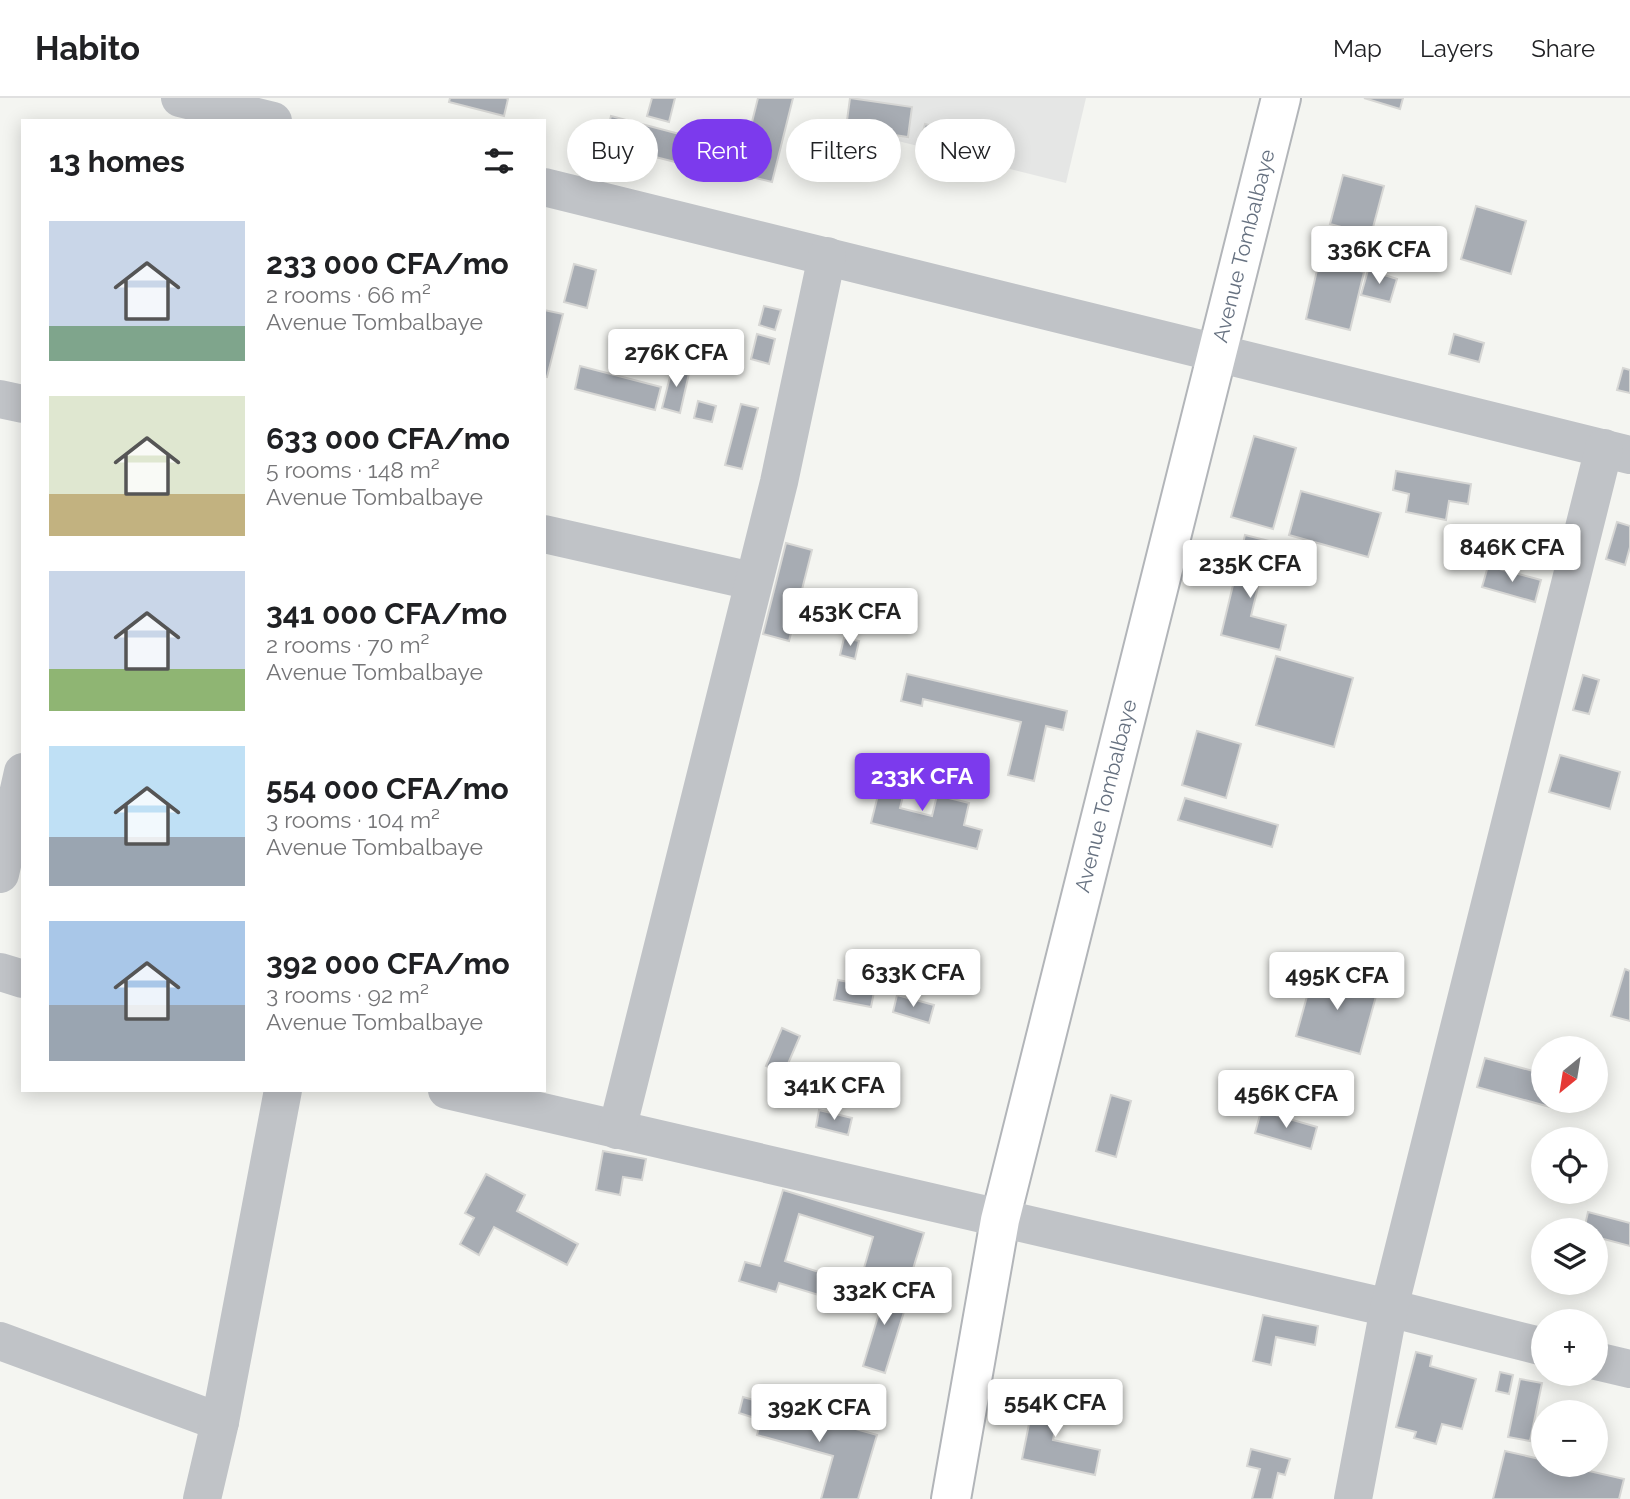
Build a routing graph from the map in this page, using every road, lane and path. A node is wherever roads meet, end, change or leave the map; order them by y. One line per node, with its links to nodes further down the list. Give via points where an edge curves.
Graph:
1 (180, 98): 3 (street)
2 (1281, 98): 6 (main road, Avenue Tombalbaye)
3 (265, 119)
4 (546, 187): 5 (street)
5 (827, 256): 6 (street); 11 (street, via 779,482)
6 (1217, 352): 9 (street); 19 (main road, Avenue Tombalbaye)
7 (0, 399): 8 (street)
8 (21, 404)
9 (1617, 451): 20 (street)
10 (546, 534): 11 (street)
11 (752, 581): 18 (street)
12 (21, 781): 13 (street)
13 (0, 874)
14 (0, 972): 15 (street)
15 (21, 978)
16 (283, 1092): 25 (street)
17 (456, 1092): 18 (street)
18 (617, 1130): 19 (street)
19 (1000, 1220): 20 (street); 27 (main road, Avenue Tombalbaye)
20 (1389, 1308): 22 (street); 28 (street)
21 (0, 1341): 25 (street)
22 (1531, 1344)
23 (1608, 1364): 24 (street)
24 (1630, 1369)
25 (220, 1422): 26 (street)
26 (202, 1499)
27 (951, 1499)
28 (1353, 1499)

